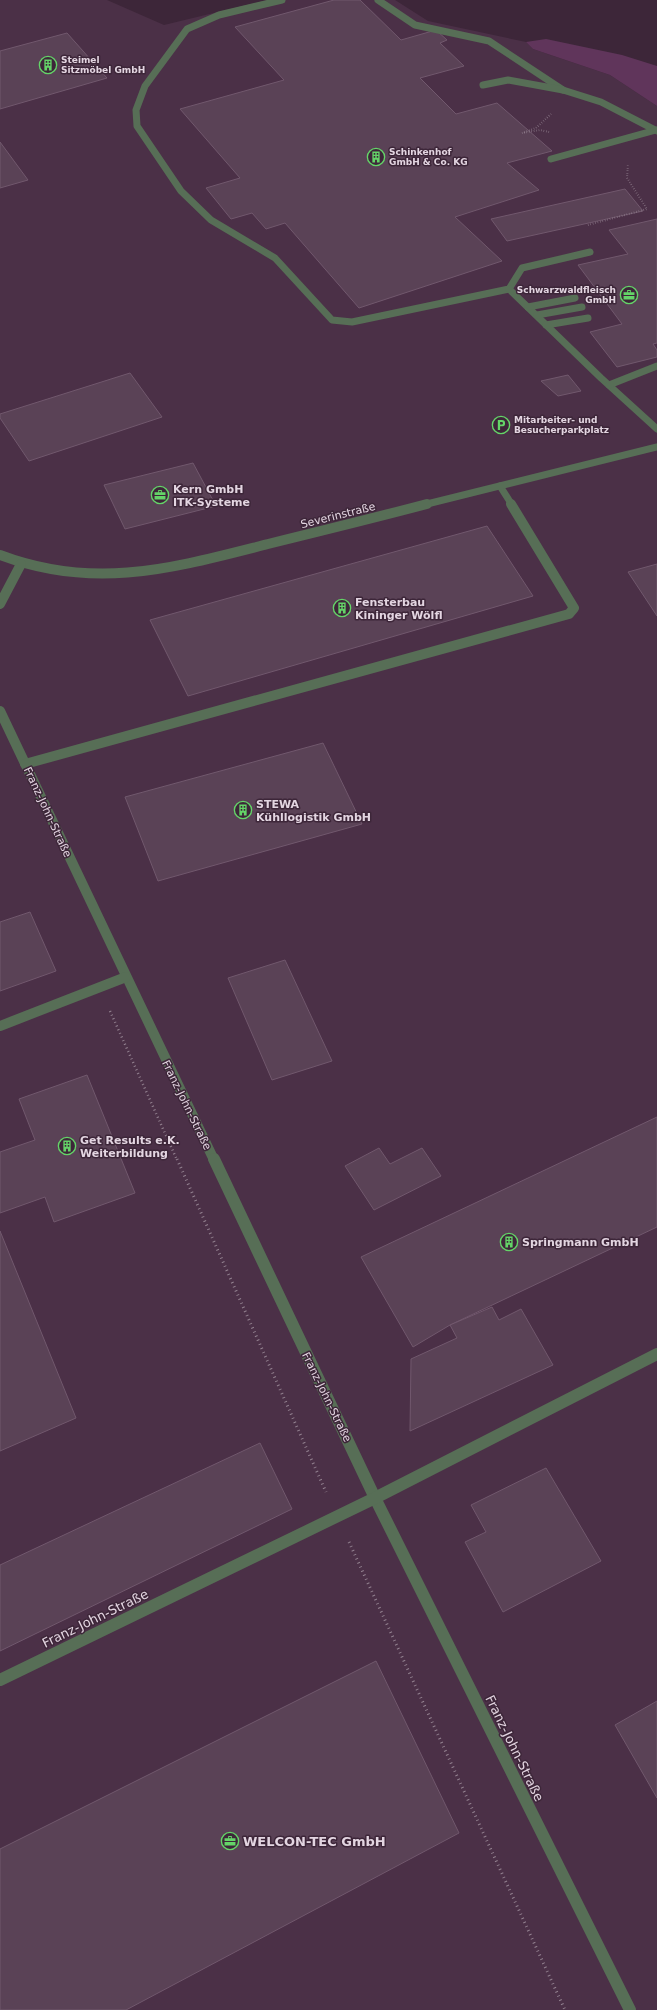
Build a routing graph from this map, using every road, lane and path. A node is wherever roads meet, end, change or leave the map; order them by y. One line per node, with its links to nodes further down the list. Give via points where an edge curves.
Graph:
1 (282, 0): 11 (street, via 219,15 187,29 145,86 136,110 137,126 181,191 211,220 274,258 332,320 352,322)
2 (378, 0): 4 (street, via 415,25 489,41)
3 (483, 85): 4 (street, via 508,80)
4 (563, 90): 5 (street, via 601,102); 6 (path, via 559,106 536,128 522,133 540,130)
5 (656, 131): 7 (street)
6 (553, 133)
7 (607, 144): 8 (street); 10 (path, via 628,164 627,178 647,209 577,228)
8 (550, 159)
9 (590, 252): 10 (street)
10 (560, 260): 11 (street, via 522,268)
11 (509, 288): 13 (street)
12 (575, 298): 13 (street)
13 (528, 307): 15 (street)
14 (582, 308): 15 (street)
15 (537, 315): 17 (street)
16 (588, 318): 17 (street)
17 (546, 325): 19 (street)
18 (657, 366): 19 (street)
19 (609, 385): 20 (street)
20 (657, 429)
21 (657, 447): 22 (street, Severinstraße)
22 (500, 486): 24 (street, Severinstraße, via 184,565 119,574 68,573); 27 (street, via 574,608 569,614)
23 (0, 555): 24 (street, Severinstraße)
24 (21, 564): 25 (street)
25 (0, 604)
26 (0, 711): 27 (street, Franz-John-Straße)
27 (25, 764): 28 (street, Franz-John-Straße)
28 (126, 977): 29 (street); 32 (street, Franz-John-Straße)
29 (100, 988): 30 (street); 33 (path)
30 (0, 1026)
31 (657, 1354): 32 (street, Franz-John-Straße)
32 (375, 1498): 33 (street, Franz-John-Straße); 36 (street, Franz-John-Straße)
33 (337, 1517): 34 (street, Franz-John-Straße); 35 (path)
34 (0, 1680)
35 (565, 2010)
36 (630, 2010)

